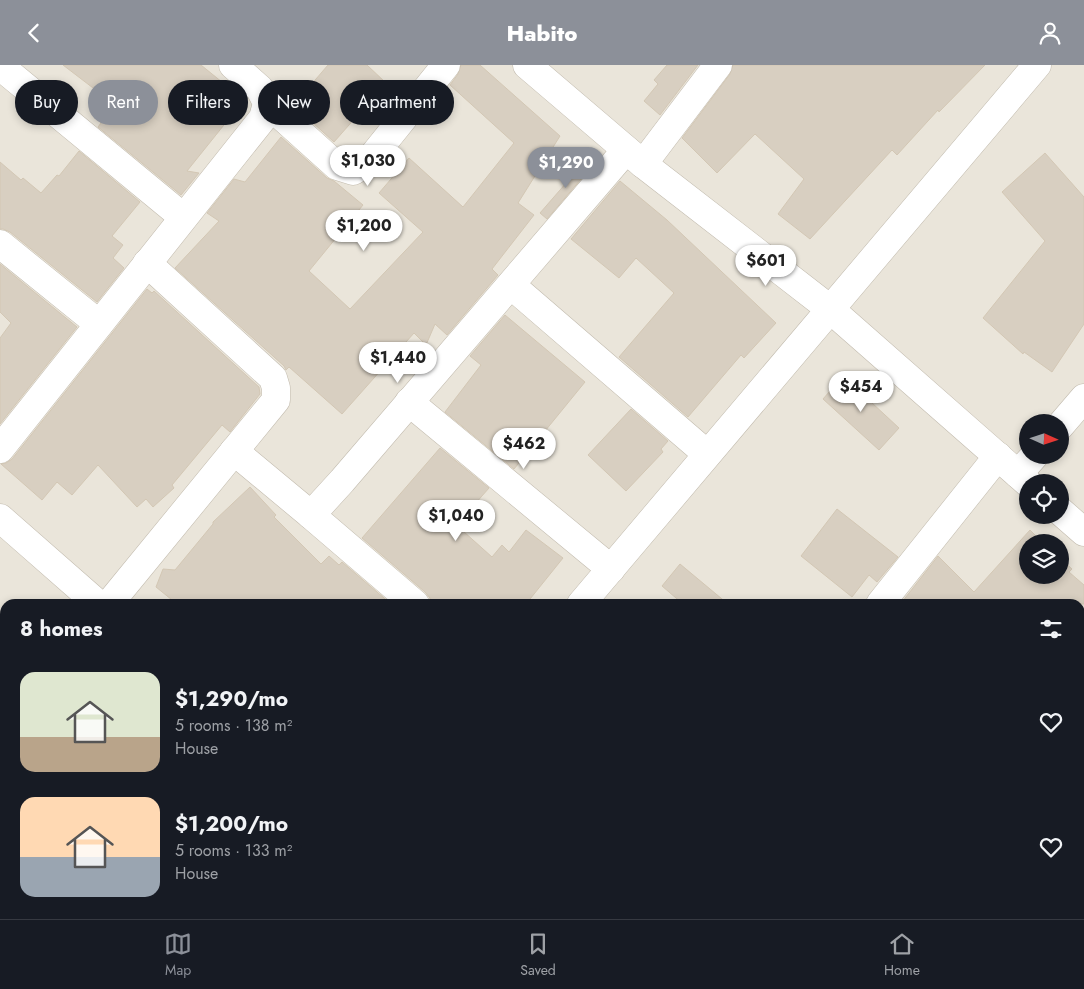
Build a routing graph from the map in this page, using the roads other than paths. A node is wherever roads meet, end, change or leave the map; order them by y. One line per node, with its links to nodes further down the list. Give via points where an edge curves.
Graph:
1 (232, 65): 7 (street)
2 (446, 65): 9 (street, via 368,163 353,171 337,166)
3 (527, 65): 10 (street)
4 (718, 65): 10 (street)
5 (1037, 65): 15 (street)
6 (0, 66): 11 (street)
7 (258, 87)
8 (258, 124): 11 (street)
9 (291, 125)
10 (634, 157): 14 (street); 15 (street)
11 (183, 217): 13 (street)
12 (0, 244): 16 (street)
13 (147, 263): 16 (street); 21 (street, via 273,378 276,400)
14 (511, 285): 18 (street); 22 (street)
15 (830, 309): 22 (street); 23 (street)
16 (99, 324): 20 (street)
17 (1084, 398): 19 (street)
18 (409, 402): 25 (street); 29 (street)
19 (1069, 416)
20 (0, 449)
21 (234, 451): 25 (street); 31 (street)
22 (707, 454): 29 (street)
23 (998, 456): 24 (street); 34 (street)
24 (1027, 471)
25 (311, 515): 32 (street)
26 (0, 519): 30 (street)
27 (1069, 519): 28 (street)
28 (1084, 532)
29 (611, 569): 33 (street)
30 (92, 599)
31 (113, 599)
32 (409, 599)
33 (586, 599)
34 (887, 599)

